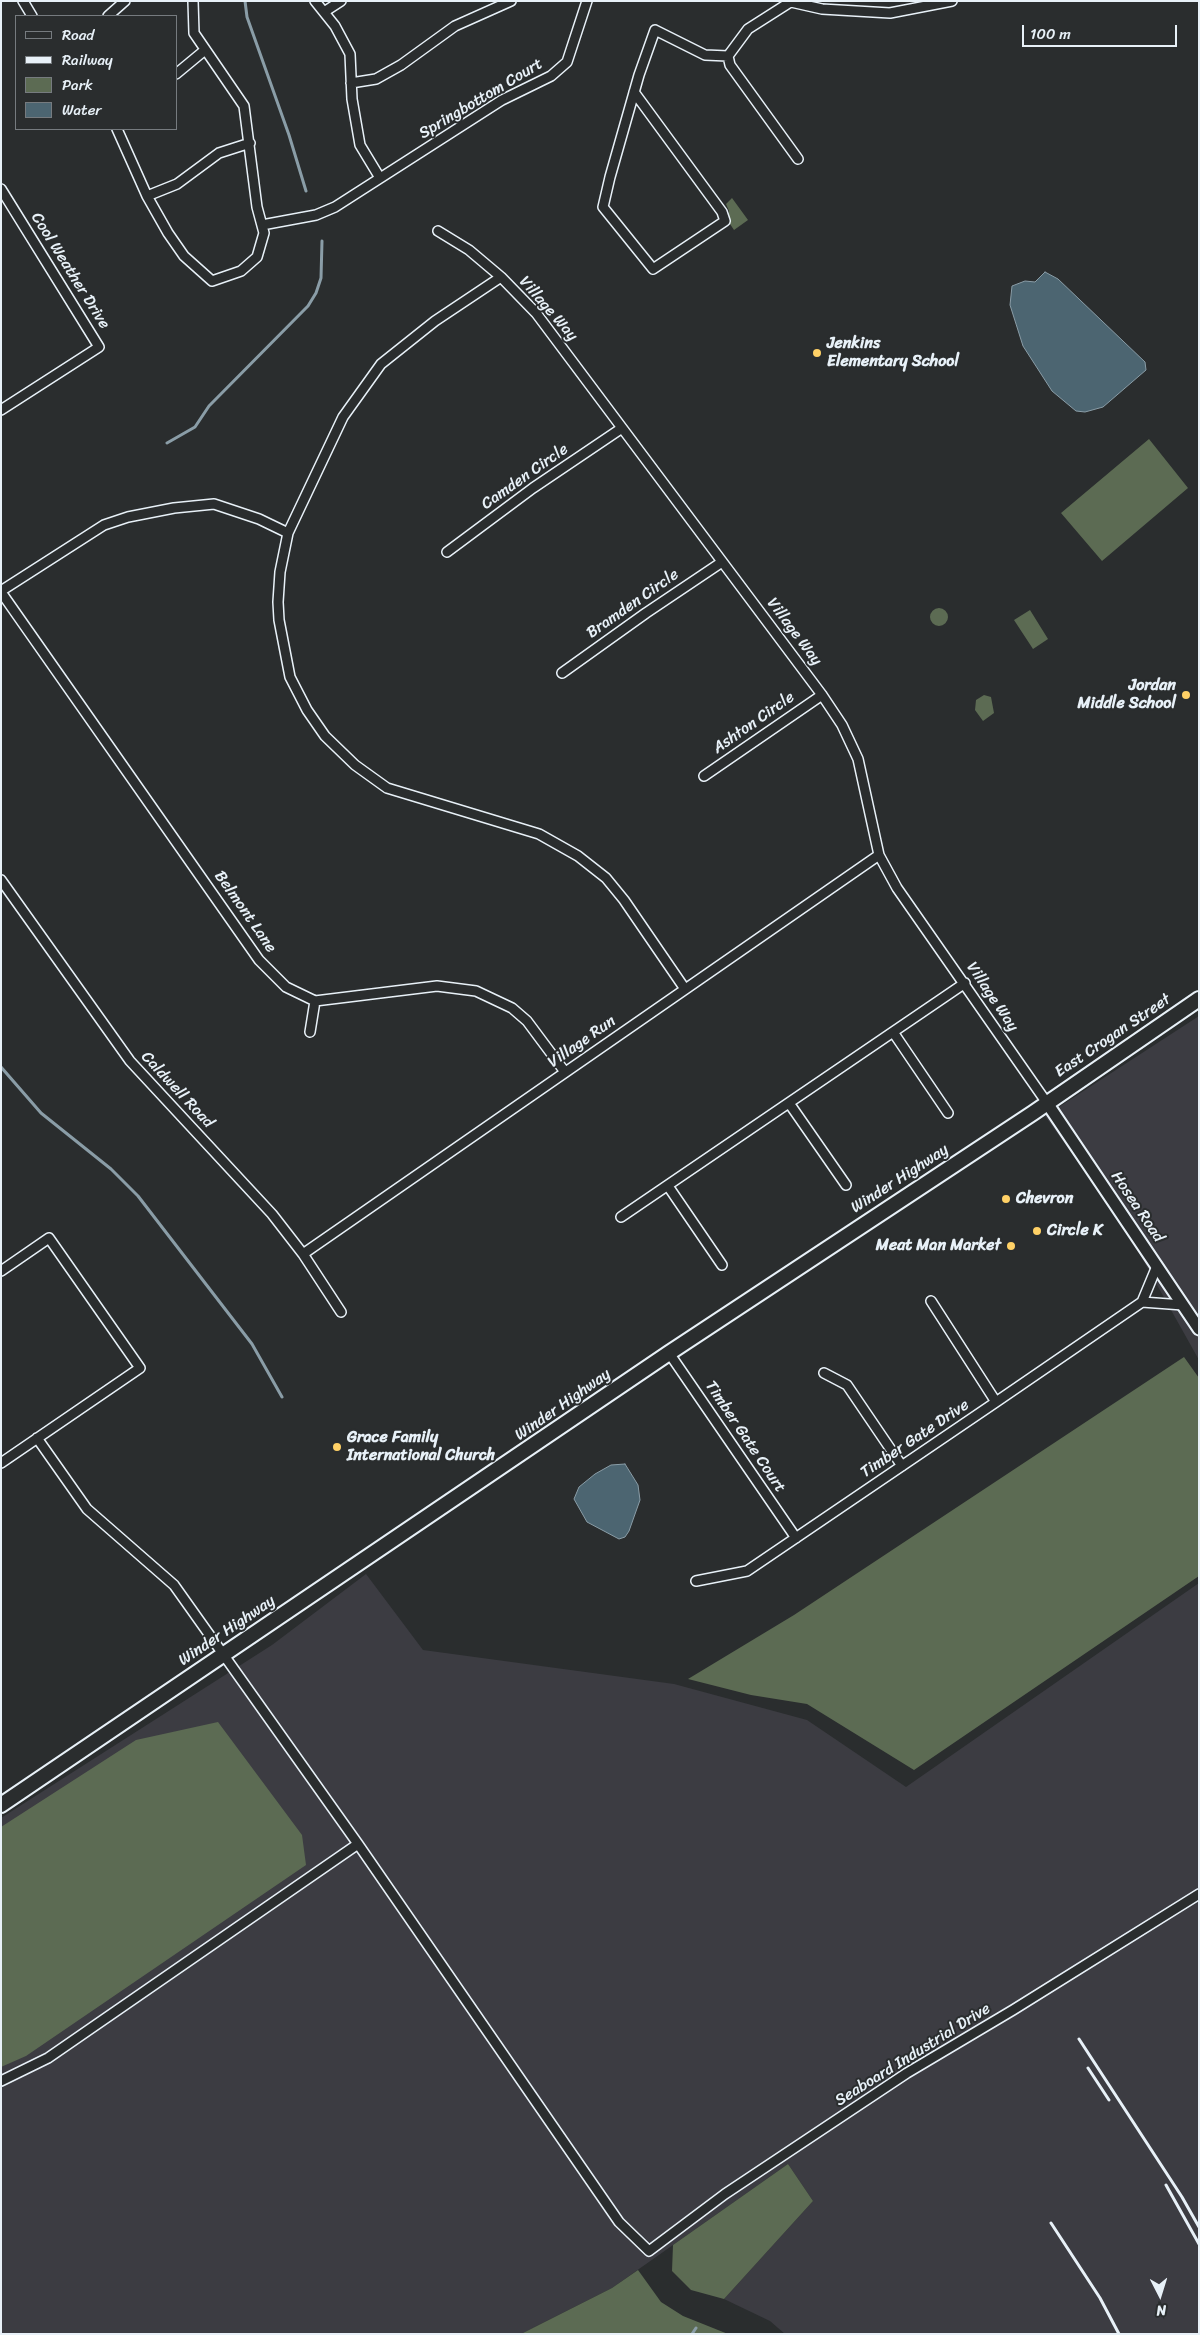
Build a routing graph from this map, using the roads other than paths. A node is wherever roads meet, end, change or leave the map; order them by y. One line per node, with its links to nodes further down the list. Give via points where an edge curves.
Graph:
1 (23, 1): 11 (street)
2 (125, 1): 12 (street)
3 (193, 1): 13 (street, via 194,33)
4 (315, 1): 10 (street)
5 (341, 1): 10 (street)
6 (511, 1): 16 (street, via 455,26 376,79)
7 (587, 1): 21 (street, Springbottom Court, via 567,62 551,76 502,100)
8 (952, 1): 9 (street, via 890,13 822,9)
9 (791, 2): 14 (street, via 748,29)
10 (324, 12): 16 (street, via 350,54)
11 (31, 15)
12 (109, 15)
13 (205, 50): 15 (street); 19 (street, via 244,106)
14 (728, 56): 17 (street, via 705,55 655,30); 20 (street, via 730,64)
15 (178, 72)
16 (351, 83): 21 (street, via 360,145)
17 (634, 92): 17 (street, via 603,207 653,269 725,221 722,212)
18 (117, 130): 23 (street)
19 (250, 143): 23 (street, via 219,153 177,184); 24 (street)
20 (798, 159)
21 (380, 178): 24 (street, Springbottom Court, via 316,215)
22 (1, 188): 27 (street, Cool Weather Drive, via 99,347)
23 (147, 196): 24 (street, via 184,256 212,281 241,271 257,257 264,233)
24 (262, 224)
25 (438, 231): 26 (street, Village Way, via 469,250)
26 (500, 277): 28 (street, Village Way, via 536,313); 29 (street, via 435,321 381,364 343,417)
27 (1, 410)
28 (622, 428): 30 (street, Camden Circle); 31 (street, Village Way)
29 (288, 533): 32 (street, via 214,504 128,517 104,526); 39 (street, via 278,602 282,640 290,677 325,736 355,766 388,788 539,834 578,856 606,878 624,900)
30 (446, 552)
31 (722, 562): 33 (street, Bramden Circle); 34 (street, Village Way)
32 (1, 592): 41 (street, Belmont Lane, via 259,960 286,987)
33 (562, 673)
34 (822, 695): 35 (street, Ashton Circle); 36 (street, Village Way, via 842,725 858,759)
35 (704, 776)
36 (879, 855): 38 (street, Village Way, via 897,888); 39 (street, Village Run)
37 (1, 880): 51 (street, Caldwell Road, via 130,1061 258,1200)
38 (965, 984): 43 (street); 45 (street, Village Way)
39 (685, 989): 44 (street, Village Run)
40 (1199, 999): 45 (main road, East Crogan Street)
41 (315, 1001): 42 (street); 44 (street, via 437,986 476,991 512,1008 527,1021)
42 (310, 1032)
43 (893, 1032): 46 (street); 47 (street)
44 (565, 1072): 51 (street, Village Run)
45 (1047, 1102): 53 (street, Hosea Road); 60 (main road, Winder Highway)
46 (789, 1103): 48 (street); 49 (street)
47 (948, 1113)
48 (846, 1185)
49 (668, 1186): 50 (street); 52 (street)
50 (622, 1217)
51 (303, 1254): 58 (street, Caldwell Road)
52 (722, 1265)
53 (1157, 1266): 56 (street); 57 (street, Hosea Road)
54 (1, 1271): 63 (street, via 49,1238 140,1368)
55 (931, 1301): 62 (street)
56 (1142, 1302): 57 (street); 62 (street, Timber Gate Drive)
57 (1183, 1305): 59 (street, Hosea Road)
58 (341, 1312)
59 (1199, 1329)
60 (669, 1353): 66 (street, Timber Gate Court); 68 (main road, Winder Highway)
61 (824, 1373): 65 (street, via 847,1385)
62 (996, 1402): 65 (street, Timber Gate Drive)
63 (37, 1438): 64 (street); 68 (street, via 87,1508 174,1585)
64 (1, 1463)
65 (902, 1466): 66 (street, Timber Gate Drive)
66 (796, 1538): 67 (street, Timber Gate Drive, via 747,1571)
67 (696, 1581)
68 (225, 1654): 69 (main road, Winder Highway); 70 (street)
69 (1, 1805)
70 (358, 1844): 71 (street, Seaboard Industrial Drive, via 619,2222 649,2251 725,2194 907,2073); 72 (street, via 48,2058)
71 (1199, 1894)
72 (1, 2081)

